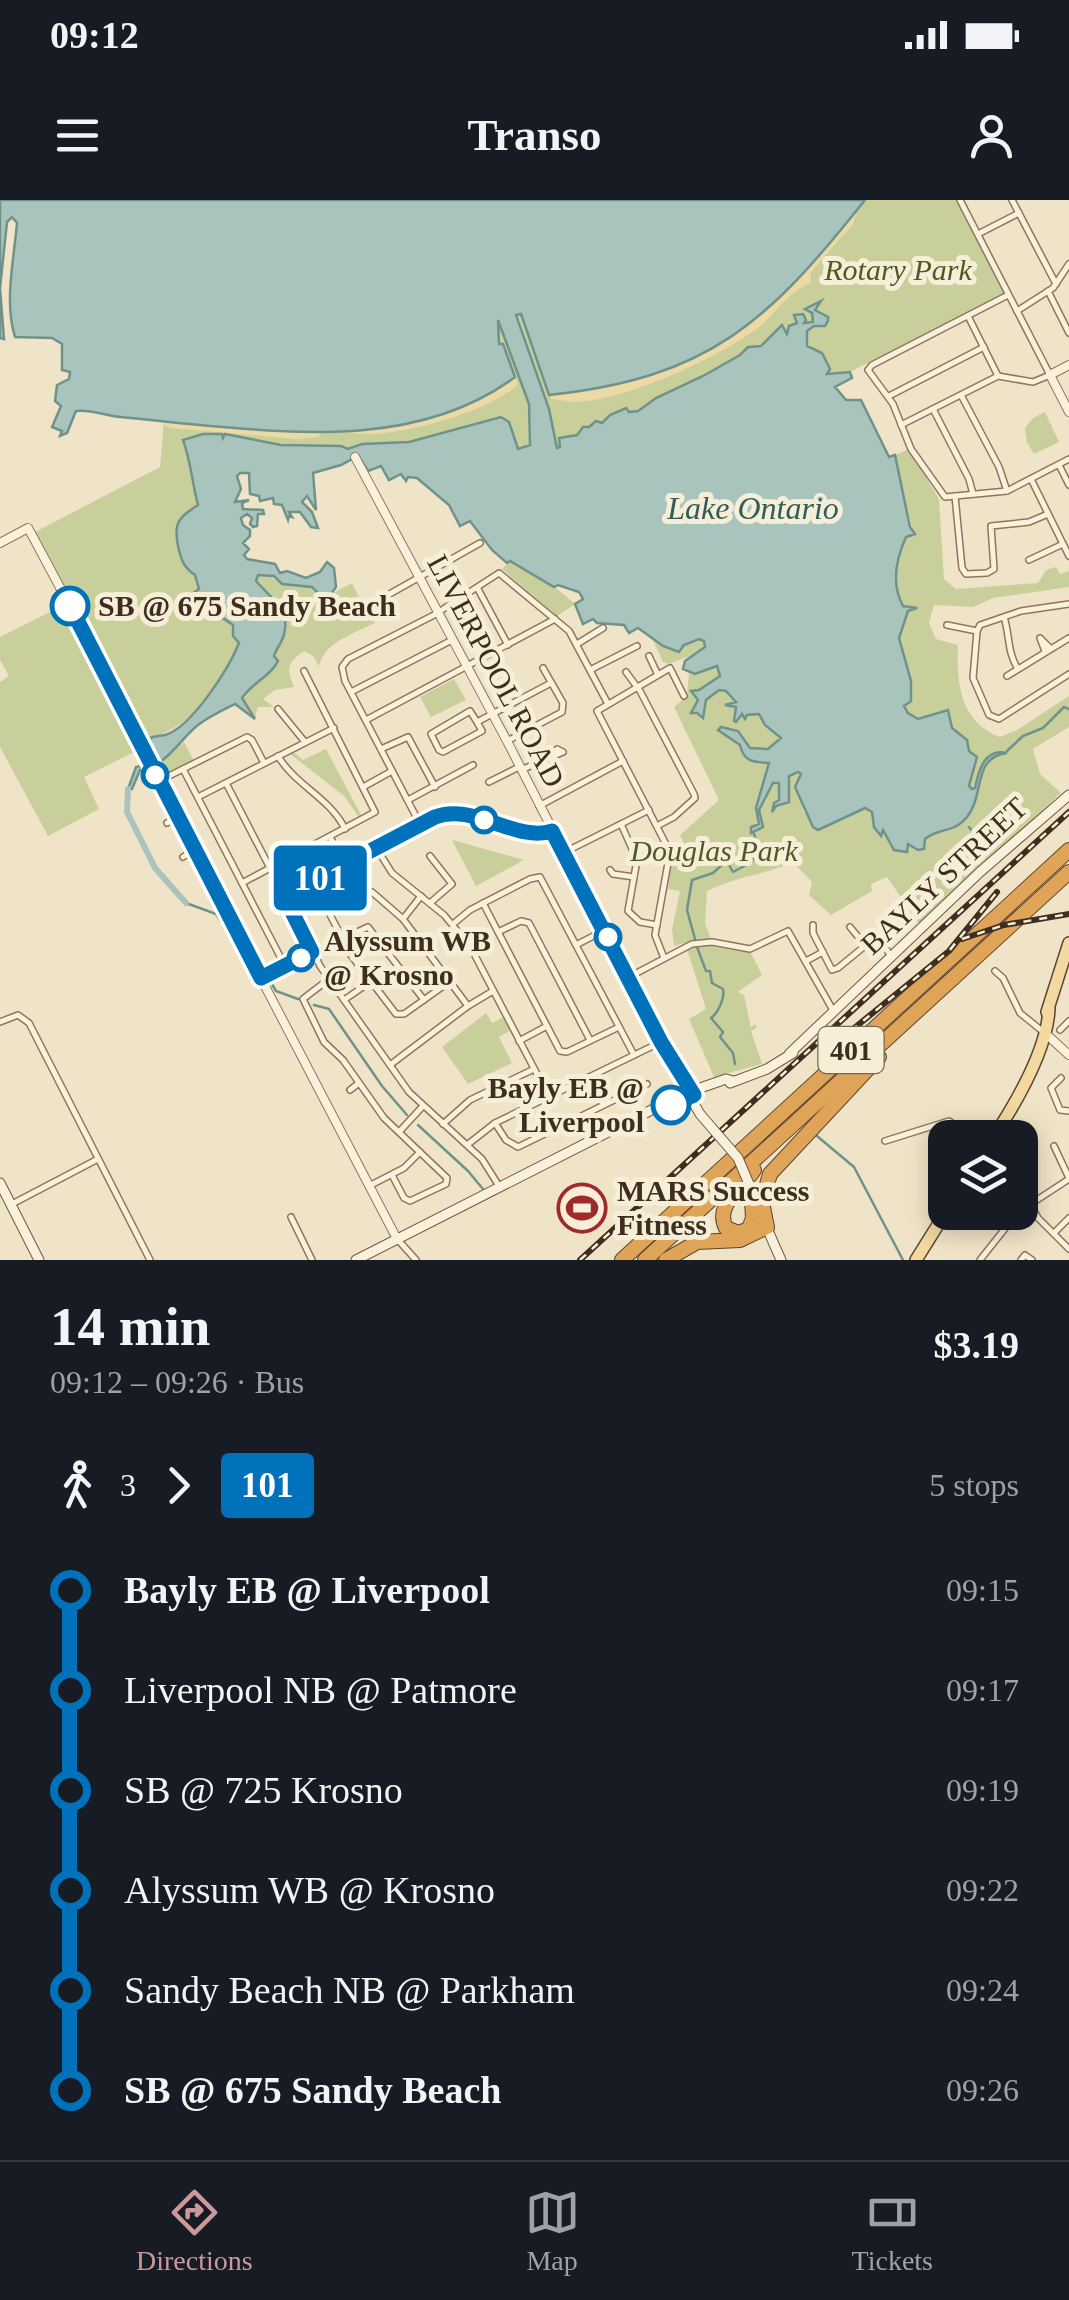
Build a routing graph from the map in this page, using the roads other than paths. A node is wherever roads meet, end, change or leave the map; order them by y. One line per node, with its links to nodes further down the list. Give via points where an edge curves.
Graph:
1 (960, 200): 4 (street)
2 (1012, 200): 3 (street)
3 (1019, 213): 4 (street); 6 (street)
4 (978, 234): 8 (street)
5 (1069, 264): 6 (street)
6 (1056, 284): 7 (street)
7 (1048, 291): 9 (street); 11 (street)
8 (1008, 295): 9 (street); 10 (street)
9 (1017, 311): 14 (street)
10 (968, 316): 12 (street); 17 (street, via 868,368)
11 (1069, 333)
12 (984, 347): 15 (street); 17 (street)
13 (1069, 365): 14 (street)
14 (1050, 375): 15 (street, via 1033,382); 19 (street)
15 (998, 376): 16 (street)
16 (961, 395): 18 (street); 26 (street)
17 (888, 396): 20 (street)
18 (933, 410): 20 (street); 27 (street)
19 (1069, 412)
20 (902, 425): 28 (street, via 941,494)
21 (355, 456): 35 (street, LIVERPOOL ROAD)
22 (1069, 460): 23 (street)
23 (1059, 465): 24 (street); 25 (street)
24 (1031, 479): 26 (street); 29 (street)
25 (1069, 485)
26 (1007, 491): 27 (street)
27 (972, 494): 28 (street)
28 (955, 496): 29 (street, via 966,574 994,569 992,526)
29 (1048, 514): 32 (street)
30 (0, 543): 81 (street, via 28,528)
31 (480, 543): 35 (street)
32 (1063, 544): 33 (street); 34 (street)
33 (1069, 556)
34 (1029, 560)
35 (420, 578): 38 (street); 39 (street, LIVERPOOL ROAD)
36 (478, 589): 39 (street); 41 (street, via 499,573); 48 (street)
37 (1069, 604): 40 (street)
38 (363, 609)
39 (437, 612): 46 (street, LIVERPOOL ROAD); 62 (street, via 344,662)
40 (1004, 617): 44 (street); 54 (street)
41 (555, 619): 47 (street); 48 (street)
42 (947, 625): 44 (street)
43 (603, 628): 47 (street)
44 (976, 631): 57 (street, via 974,683 993,718)
45 (1069, 638): 54 (street)
46 (452, 640): 51 (street, LIVERPOOL ROAD); 62 (street)
47 (577, 644): 53 (street)
48 (508, 645): 51 (street)
49 (636, 646): 53 (street)
50 (648, 656): 58 (street)
51 (466, 668): 66 (street, LIVERPOOL ROAD); 67 (street)
52 (543, 668): 60 (street)
53 (590, 670): 64 (street)
54 (1018, 670): 59 (street)
55 (304, 671): 69 (street)
56 (626, 672): 61 (street)
57 (1069, 674)
58 (658, 675): 61 (street); 63 (street, via 670,668)
59 (1007, 676)
60 (550, 682): 66 (street); 70 (street, via 562,712)
61 (636, 688): 64 (street); 95 (street, via 695,798)
62 (351, 692): 67 (street)
63 (684, 696)
64 (608, 704): 75 (street, via 598,709)
65 (278, 709): 71 (street)
66 (492, 714): 68 (street); 70 (street, LIVERPOOL ROAD)
67 (366, 720): 72 (street)
68 (477, 722): 68 (street, via 470,710 431,734 444,752 482,732)
69 (334, 728): 71 (street); 84 (street)
70 (506, 741): 78 (street, LIVERPOOL ROAD)
71 (305, 742): 74 (street)
72 (380, 749): 80 (street); 85 (street, via 408,737)
73 (552, 755): 78 (street)
74 (278, 756): 76 (street); 96 (street)
75 (623, 761): 89 (street); 90 (street)
76 (264, 763): 79 (street, via 247,737); 83 (street)
77 (473, 765): 85 (street)
78 (520, 768): 82 (street); 89 (street, LIVERPOOL ROAD)
79 (183, 769): 81 (street); 87 (street)
80 (392, 771): 84 (street); 88 (street)
81 (158, 781): 91 (street)
82 (489, 782)
83 (226, 783): 87 (street); 107 (street)
84 (364, 786): 96 (street, via 375,812)
85 (435, 787): 88 (street)
86 (1069, 795): 132 (main road, BAYLY STREET)
87 (197, 797): 111 (street)
88 (408, 800): 94 (street)
89 (538, 806): 97 (street, LIVERPOOL ROAD)
90 (649, 810): 93 (street); 95 (street)
91 (178, 818): 92 (street); 100 (street)
92 (167, 823)
93 (621, 824): 102 (street); 110 (street, via 637,860)
94 (421, 826): 97 (street, via 456,813); 99 (street)
95 (657, 826): 120 (street, via 670,858)
96 (345, 829): 98 (street)
97 (552, 831): 102 (street, LIVERPOOL ROAD)
98 (330, 837): 106 (street); 107 (street)
99 (377, 849): 106 (street); 114 (street, via 386,866)
100 (194, 850): 103 (street); 137 (street)
101 (1069, 850): 203 (highway, 401)
102 (563, 854): 123 (street, LIVERPOOL ROAD)
103 (183, 856)
104 (430, 856): 115 (street, via 452,884)
105 (1069, 862): 204 (highway, 401)
106 (345, 864): 112 (street)
107 (270, 868): 111 (street)
108 (610, 870): 110 (street)
109 (1069, 872): 205 (highway, 401)
110 (634, 877): 120 (street, via 628,911)
111 (242, 882): 134 (street)
112 (313, 882): 117 (street); 129 (street, via 290,893 287,902)
113 (1069, 882): 155 (highway, 401)
114 (421, 896): 115 (street); 118 (street)
115 (430, 903): 119 (street)
116 (483, 904): 119 (street); 124 (street); 128 (street, via 536,876)
117 (326, 910): 118 (street, via 366,890); 125 (street)
118 (403, 919): 140 (street)
119 (453, 924): 141 (street)
120 (656, 924): 131 (street)
121 (813, 925): 130 (street)
122 (850, 927): 127 (street)
123 (605, 930): 128 (street); 136 (street, LIVERPOOL ROAD)
124 (498, 932): 148 (street); 153 (street, via 520,920 528,923)
125 (342, 939): 139 (street); 143 (street, via 368,928)
126 (1069, 943): 151 (main road)
127 (864, 944): 130 (street, via 835,970); 132 (street, via 880,936)
128 (576, 945): 149 (street)
129 (312, 952): 134 (street); 138 (street)
130 (823, 952): 133 (street)
131 (664, 958): 133 (street, via 700,942 750,949 788,930); 136 (street)
132 (892, 959): 145 (main road, BAYLY STREET)
133 (806, 962): 145 (street)
134 (284, 966): 137 (street)
135 (995, 971): 151 (street, via 1020,1013)
136 (628, 976): 154 (street, LIVERPOOL ROAD)
137 (261, 978): 184 (street)
138 (329, 979): 142 (street); 162 (street, via 303,1002 324,1042)
139 (370, 982): 142 (street); 143 (street, via 400,1016)
140 (449, 982): 143 (street); 144 (street)
141 (493, 991): 144 (street); 152 (street)
142 (344, 1000): 158 (street)
143 (424, 1000)
144 (468, 1006): 158 (street)
145 (834, 1012): 165 (main road, BAYLY STREET, via 767,1069)
146 (1069, 1021): 150 (street)
147 (0, 1022): 179 (street, via 18,1016 29,1022)
148 (547, 1026): 152 (street); 153 (street, via 564,1053)
149 (619, 1027): 153 (street); 156 (street)
150 (1060, 1030)
151 (1043, 1032): 157 (street); 170 (main road)
152 (519, 1040): 159 (street)
153 (591, 1042)
154 (661, 1042): 156 (street); 165 (street, LIVERPOOL ROAD)
155 (883, 1053): 182 (highway, 401); 192 (highway, via 770,1174 762,1202)
156 (634, 1054): 160 (street)
157 (1069, 1055)
158 (390, 1066): 168 (street)
159 (534, 1069): 166 (street); 172 (street, via 470,1100)
160 (589, 1077): 166 (street); 167 (street)
161 (1061, 1078): 169 (street, via 1052,1093 1060,1110)
162 (359, 1083): 164 (street); 174 (street)
163 (647, 1084): 167 (street)
164 (350, 1090)
165 (690, 1094): 182 (main road, LIVERPOOL ROAD, bridge); 185 (main road, BAYLY STREET)
166 (549, 1097): 171 (street)
167 (603, 1105): 171 (street, via 518,1147)
168 (423, 1106): 172 (street); 174 (street)
169 (1069, 1111)
170 (1003, 1120)
171 (495, 1123): 176 (street)
172 (443, 1124): 176 (street)
173 (928, 1128): 175 (street)
174 (399, 1132): 178 (street)
175 (885, 1141)
176 (466, 1145): 185 (street)
177 (1054, 1146): 181 (street)
178 (420, 1152): 180 (street); 180 (street, via 446,1175 446,1184 410,1201)
179 (98, 1159): 188 (street); 199 (street)
180 (392, 1175): 184 (street)
181 (1069, 1178): 186 (street)
182 (750, 1180): 187 (main road, LIVERPOOL ROAD); 187 (highway, via 723,1208 726,1228 748,1229); 192 (main road, LIVERPOOL ROAD); 206 (highway, 401)
183 (0, 1183): 188 (main road)
184 (368, 1187): 196 (street)
185 (500, 1187): 196 (main road, BAYLY STREET)
186 (1038, 1201)
187 (752, 1202): 192 (main road, LIVERPOOL ROAD)
188 (11, 1204): 198 (main road)
189 (290, 1217): 200 (street)
190 (1038, 1218): 195 (street)
191 (1069, 1218): 195 (street)
192 (766, 1227): 207 (highway, via 740,1240 697,1242); 208 (main road, LIVERPOOL ROAD)
193 (935, 1230): 209 (main road)
194 (1004, 1230): 210 (street)
195 (1054, 1233): 197 (street)
196 (397, 1239): 201 (main road, BAYLY STREET); 202 (street)
197 (1069, 1249)
198 (39, 1260)
199 (150, 1260)
200 (312, 1260)
201 (356, 1260)
202 (416, 1260)
203 (622, 1260)
204 (634, 1260)
205 (646, 1260)
206 (656, 1260)
207 (666, 1260)
208 (779, 1260)
209 (916, 1260)
210 (980, 1260)
211 (1021, 1260): 212 (street)
212 (1032, 1260)

